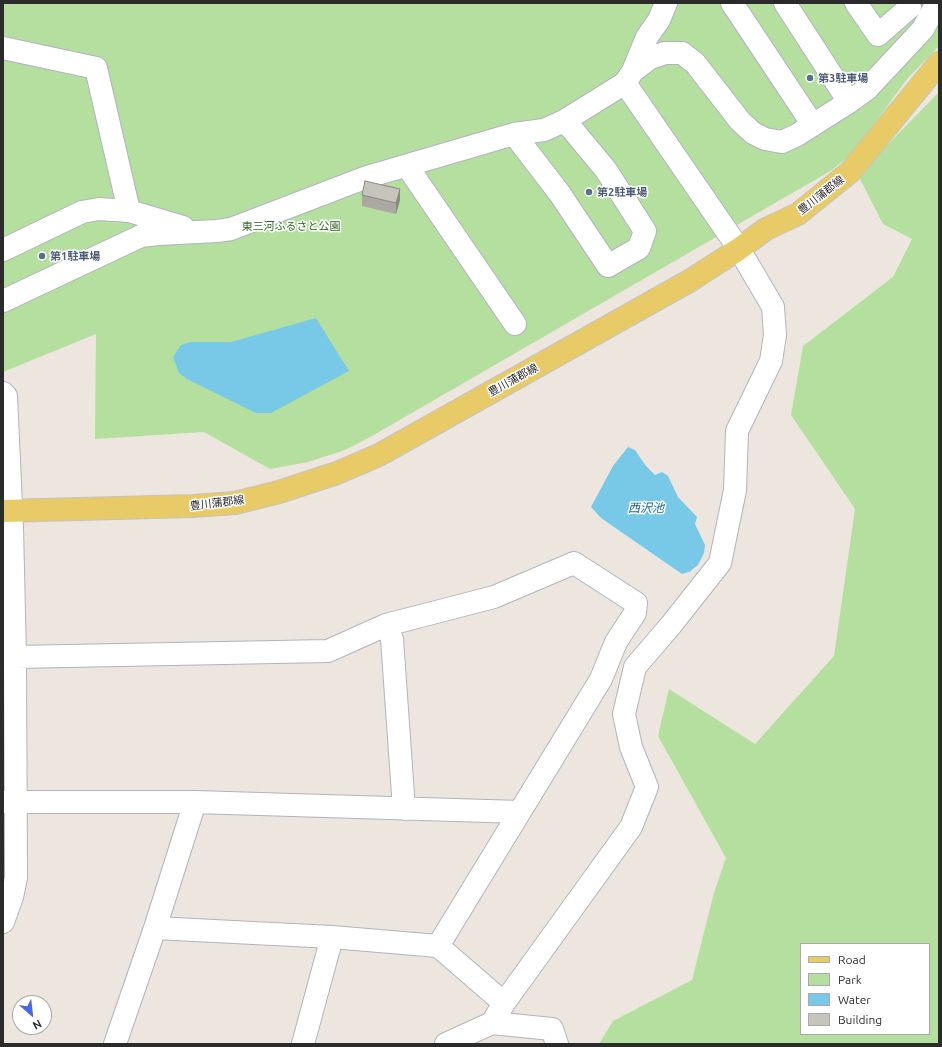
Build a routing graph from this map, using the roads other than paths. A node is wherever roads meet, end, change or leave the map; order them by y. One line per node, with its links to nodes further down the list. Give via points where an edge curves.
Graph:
1 (666, 3): 10 (street)
2 (732, 3): 13 (street)
3 (785, 3): 11 (street)
4 (856, 3): 6 (street, via 878,36)
5 (937, 3): 7 (street)
6 (909, 5): 7 (street)
7 (923, 29): 11 (street, via 866,89)
8 (3, 48): 16 (street, via 96,68)
9 (939, 62): 18 (main road, 豊川蒲郡線, via 850,172 798,214 766,230)
10 (629, 77): 12 (street); 13 (street, via 650,58 666,53 682,54 696,63 753,133 765,139 782,142); 18 (street)
11 (849, 102): 13 (street)
12 (564, 121): 14 (street, via 544,130); 14 (street, via 606,170 645,231 639,248 608,266 560,194)
13 (813, 124)
14 (514, 134): 15 (street)
15 (407, 166): 17 (street, via 367,177 231,229); 21 (street)
16 (129, 211): 17 (street); 19 (street, via 99,209 82,212)
17 (196, 231): 20 (street, via 141,236)
18 (739, 249): 23 (main road, 豊川蒲郡線, via 691,280 379,455 337,473 279,492 235,502 194,506); 34 (street, via 773,307 775,335 770,362 736,431 734,490 720,563 635,667 624,714 631,747 647,787 631,827)
19 (3, 250)
20 (3, 301)
21 (515, 324)
22 (3, 393): 23 (street, via 6,396)
23 (7, 511): 25 (street)
24 (386, 625): 25 (street, via 328,651); 28 (street, via 392,639); 29 (street, via 494,597 574,563 636,603 636,613 616,642 601,679)
25 (9, 657): 26 (street)
26 (9, 802): 27 (street); 30 (street, via 16,878)
27 (195, 802): 28 (street); 31 (street)
28 (404, 809): 29 (street)
29 (520, 812): 33 (street)
30 (3, 922)
31 (155, 928): 32 (street); 36 (street)
32 (332, 937): 33 (street); 37 (street)
33 (438, 946): 34 (street)
34 (504, 1003): 35 (street)
35 (492, 1023): 38 (street); 39 (street, via 552,1029)
36 (115, 1044)
37 (303, 1044)
38 (446, 1044)
39 (557, 1044)

